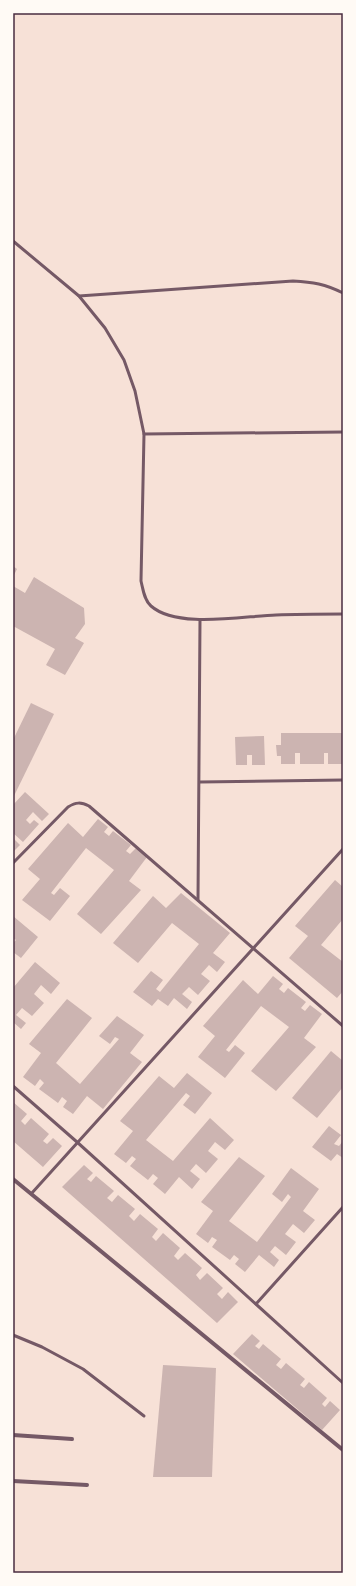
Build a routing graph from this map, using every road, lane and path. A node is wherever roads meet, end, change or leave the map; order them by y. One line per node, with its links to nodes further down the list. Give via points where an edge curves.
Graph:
1 (13, 241): 3 (lane)
2 (343, 293): 3 (lane, via 329,286 293,281)
3 (79, 296): 5 (lane, via 105,328 124,360 135,391)
4 (343, 432): 5 (lane)
5 (144, 434): 7 (lane, via 141,581 144,594 150,606 169,616)
6 (343, 614): 7 (lane)
7 (200, 620): 9 (lane)
8 (343, 780): 9 (lane)
9 (200, 782): 12 (lane)
10 (343, 849): 13 (lane)
11 (13, 863): 12 (lane, via 68,806 82,803 89,806)
12 (198, 900): 13 (lane)
13 (254, 948): 14 (lane); 16 (lane)
14 (343, 1026)
15 (13, 1086): 16 (lane)
16 (77, 1142): 18 (lane); 20 (lane)
17 (13, 1179): 18 (street)
18 (31, 1194): 26 (street)
19 (343, 1207): 20 (lane)
20 (256, 1304): 22 (lane)
21 (13, 1335): 23 (lane, via 83,1369)
22 (343, 1383)
23 (144, 1416)
24 (13, 1435): 25 (street)
25 (72, 1440)
26 (343, 1450)
27 (13, 1481): 28 (street)
28 (87, 1485)

